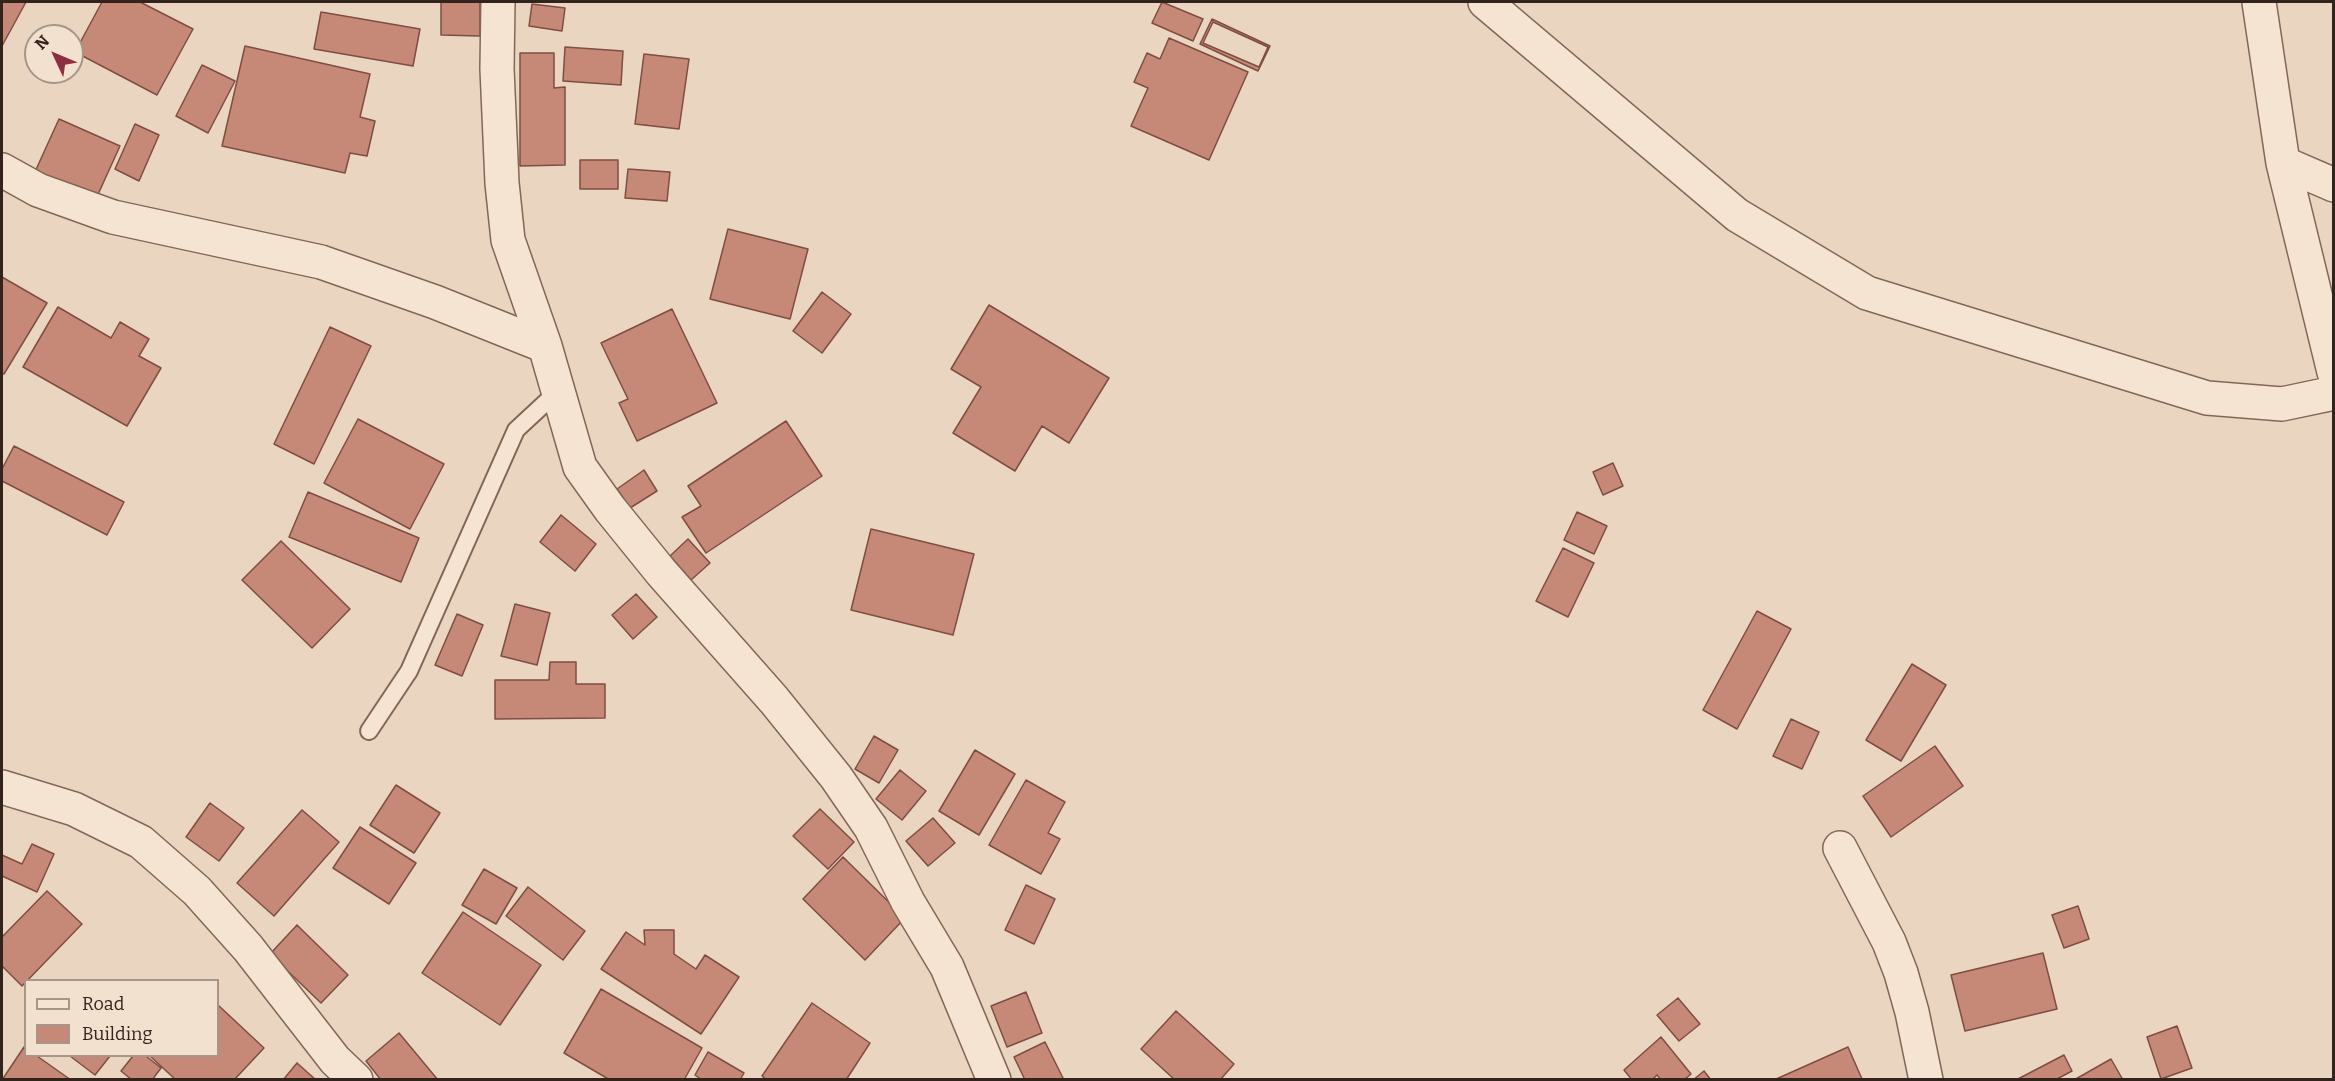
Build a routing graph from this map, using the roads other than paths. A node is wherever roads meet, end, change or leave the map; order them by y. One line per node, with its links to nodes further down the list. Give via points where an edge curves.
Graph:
1 (498, 2): 7 (street, via 497,69 508,240)
2 (1485, 2): 10 (street, via 1737,216 1867,293 2207,398 2282,404)
3 (2259, 2): 4 (street)
4 (2283, 163): 6 (street); 8 (street)
5 (2, 170): 7 (street, via 38,190 113,217 321,262)
6 (2334, 185)
7 (545, 346): 9 (street)
8 (2334, 372)
9 (558, 391): 11 (lane, via 516,430 409,671); 15 (street, via 580,467 610,509 774,700 871,828 908,902 947,967)
10 (2334, 393)
11 (369, 731)
12 (2, 787): 14 (street, via 74,809 141,842 205,899 335,1060)
13 (1840, 848): 16 (street, via 1901,973)
14 (356, 1080)
15 (994, 1080)
16 (1926, 1080)

